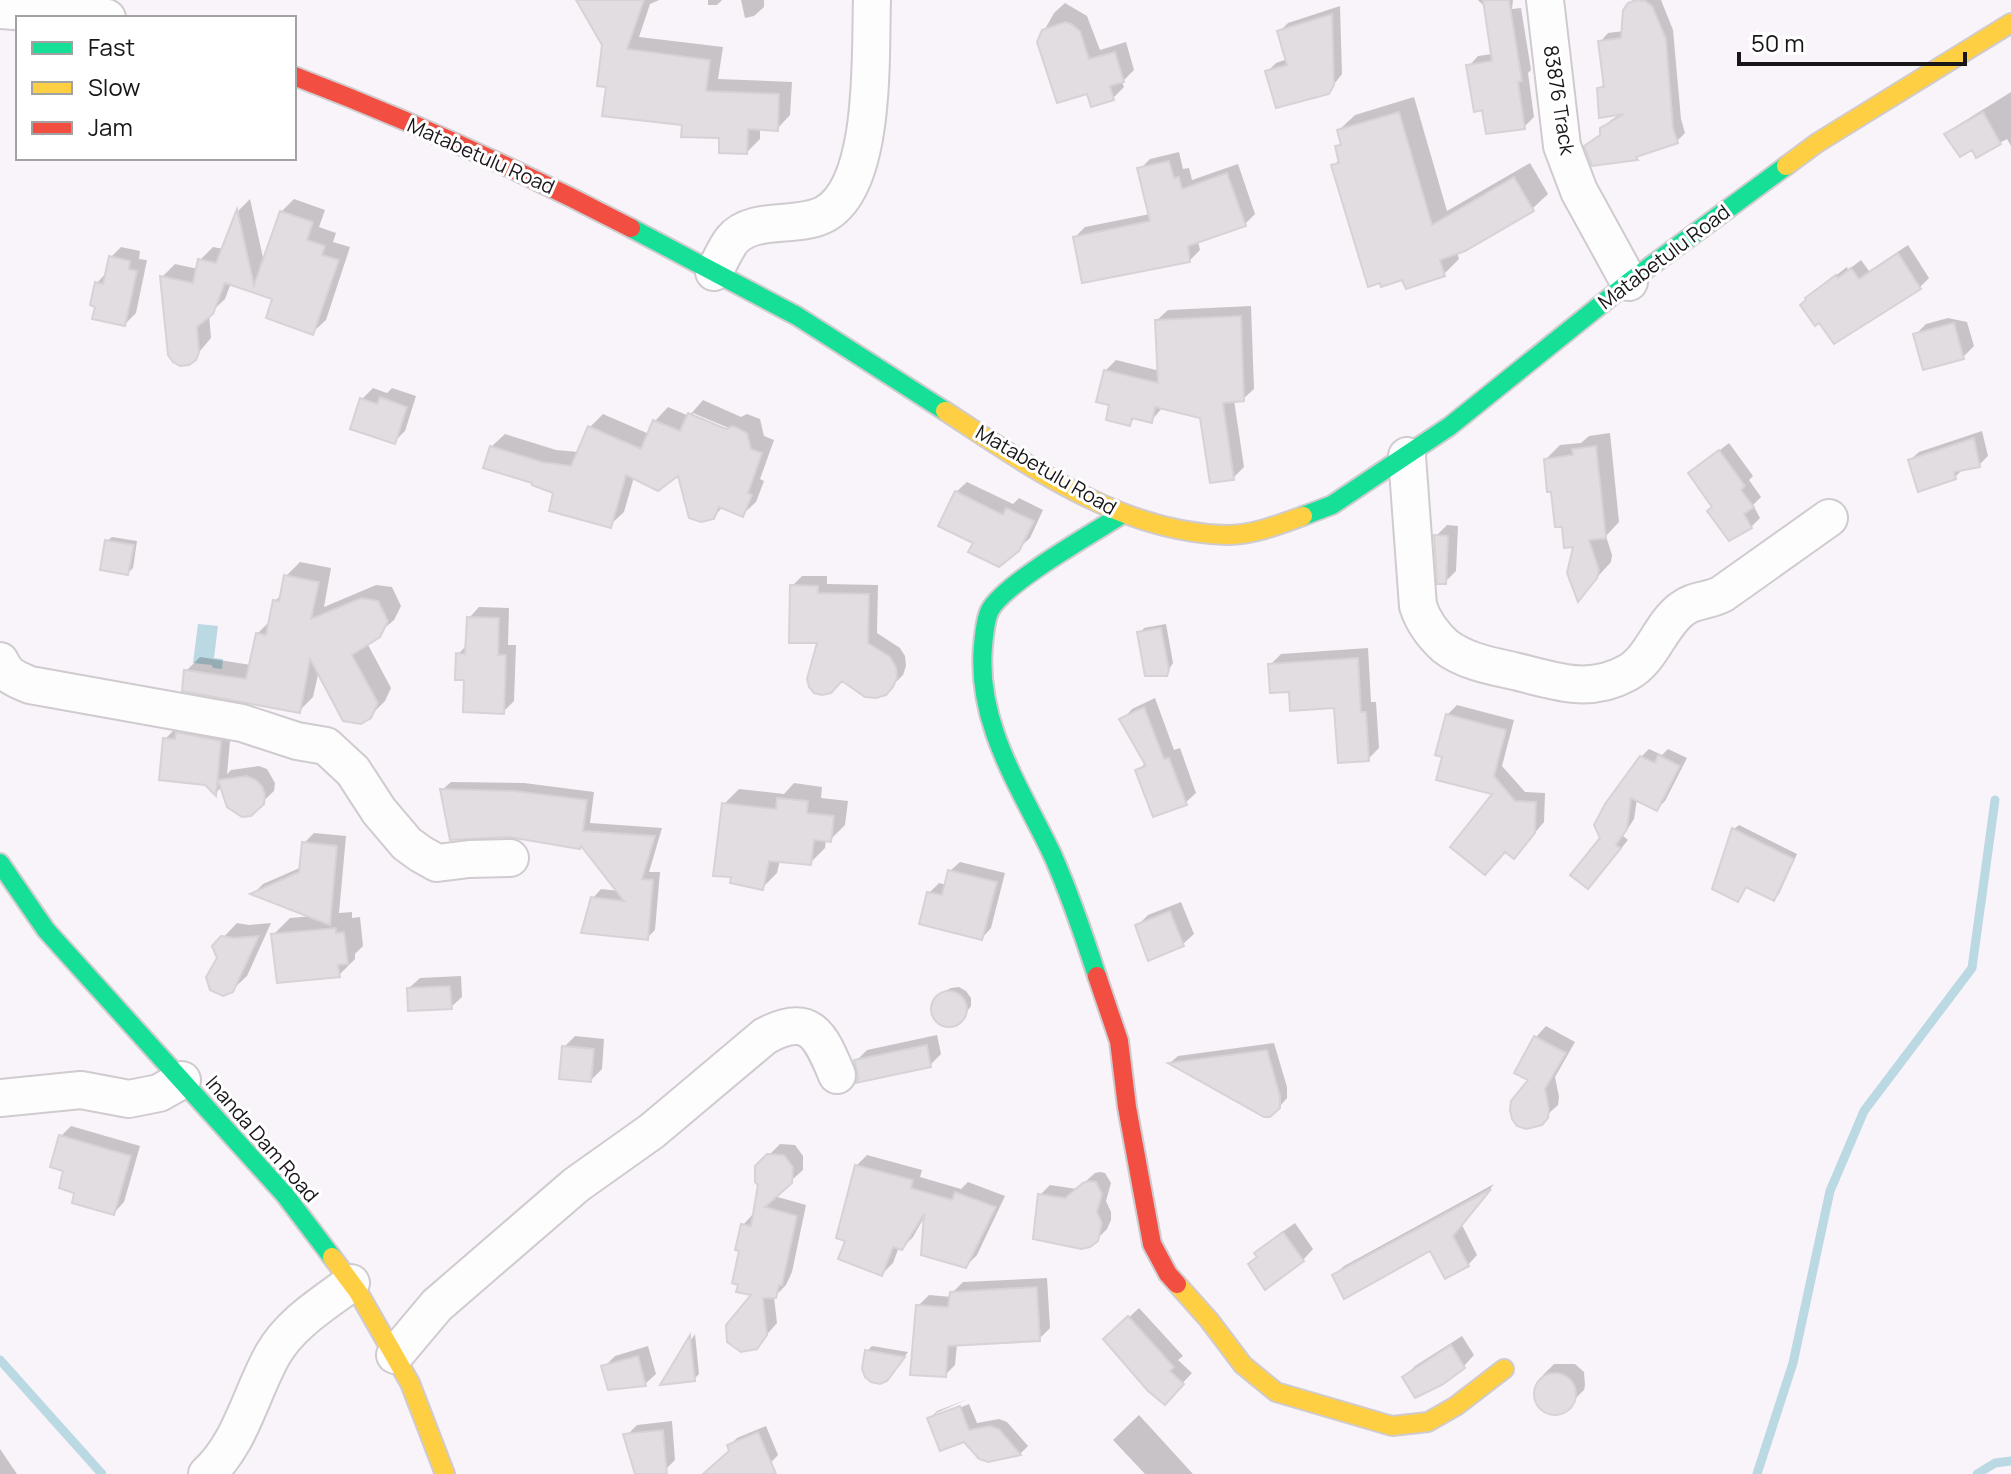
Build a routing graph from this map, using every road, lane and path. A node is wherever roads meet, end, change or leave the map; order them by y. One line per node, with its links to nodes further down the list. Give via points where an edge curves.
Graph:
1 (872, 0): 8 (street, via 869,98 860,160 850,185 825,213 743,231)
2 (1545, 0): 9 (street, 83876 Track, via 1562,146 1579,191)
3 (55, 7): 4 (street); 5 (street)
4 (0, 10)
5 (98, 16)
6 (2011, 23): 9 (street, Matabetulu Road, via 1817,143)
7 (296, 77): 8 (street, Matabetulu Road, via 549,185)
8 (714, 272): 11 (street, Matabetulu Road, via 797,316 1030,466)
9 (1629, 282): 10 (street, Matabetulu Road)
10 (1407, 456): 11 (street, Matabetulu Road, via 1332,505 1268,529 1228,535 1176,529); 12 (street, via 1423,620 1447,647 1485,665 1551,683 1583,685 1628,673 1679,611 1722,594)
11 (1123, 514): 21 (street, via 1004,595 990,610 981,666 984,700 1001,754 1053,857 1119,1041 1152,1244 1168,1274 1243,1365 1276,1392 1392,1426 1428,1422)
12 (1829, 518)
13 (0, 661): 14 (street, via 13,678 30,685 242,723 326,746 421,854 437,863)
14 (510, 858)
15 (0, 863): 17 (street, Inanda Dam Road, via 46,930)
16 (837, 1075): 20 (street, via 828,1053 806,1027 783,1026 765,1036 652,1131 576,1185 460,1285)
17 (182, 1080): 18 (street, via 159,1093 129,1099 81,1090); 19 (street, Inanda Dam Road, via 285,1195)
18 (0, 1098)
19 (351, 1283): 20 (street, Inanda Dam Road); 22 (street, via 285,1337 240,1425)
20 (395, 1355): 23 (street, Inanda Dam Road)
21 (1504, 1369)
22 (207, 1474)
23 (445, 1474)

